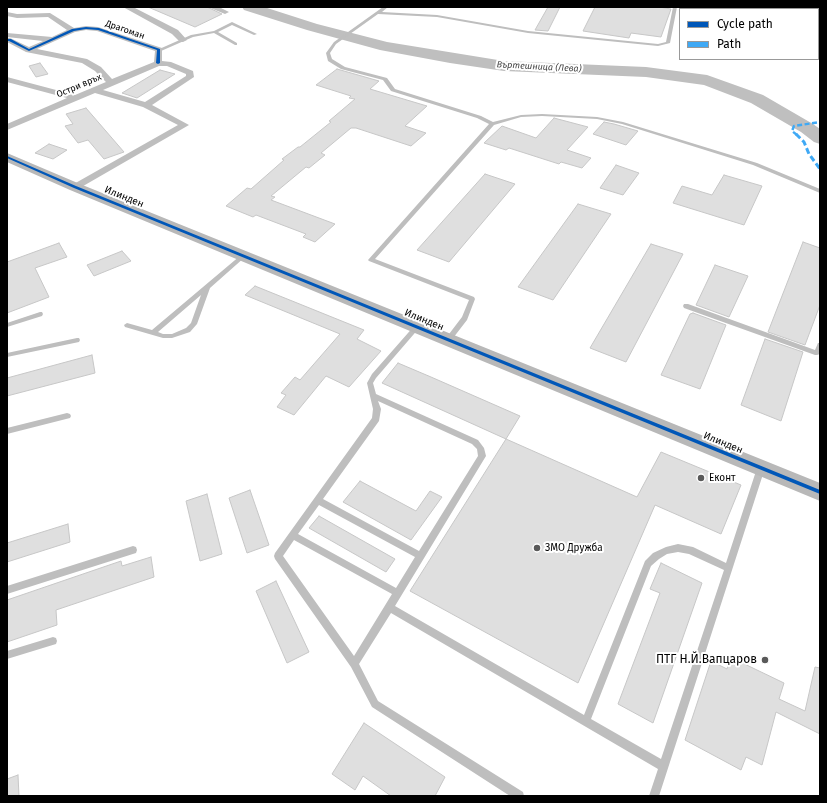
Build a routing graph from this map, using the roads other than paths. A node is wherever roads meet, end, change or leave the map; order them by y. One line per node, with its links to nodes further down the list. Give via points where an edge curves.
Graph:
1 (126, 7): 14 (street, via 175,32)
2 (212, 7): 5 (street)
3 (386, 7): 6 (lane)
4 (675, 7): 6 (lane, via 668,43 658,45 528,32 437,16)
5 (225, 12)
6 (378, 12): 24 (lane, via 335,43 328,53 330,60 343,68 385,79 393,90 479,117)
7 (7, 14): 8 (street, via 50,15)
8 (73, 30): 12 (street, Драгоман); 17 (street, Драгоман, via 98,29)
9 (216, 32): 10 (lane, via 232,23); 14 (lane); 15 (lane)
10 (255, 34)
11 (7, 35): 12 (street)
12 (52, 39): 16 (street, Драгоман)
13 (7, 40): 16 (street)
14 (182, 40): 17 (lane)
15 (236, 44)
16 (29, 50): 20 (street, via 84,61 98,69)
17 (160, 50): 18 (street)
18 (158, 63): 20 (street, Остри връх); 23 (street, via 168,64 190,73 190,77)
19 (7, 79): 22 (street)
20 (111, 83): 21 (street, Остри връх)
21 (94, 90): 22 (street, Остри връх); 23 (street)
22 (76, 98): 25 (street, Остри връх)
23 (146, 105): 27 (street, via 185,125)
24 (492, 124): 28 (lane, via 521,116 542,114 597,118 622,123 755,164); 38 (lane, via 371,260 472,299 465,318)
25 (7, 127)
26 (12, 161): 27 (street, Илинден)
27 (75, 187): 29 (street, Илинден)
28 (820, 191)
29 (243, 256): 30 (lane); 35 (street, Илинден)
30 (207, 287): 36 (lane); 36 (lane, via 194,324 188,330 172,336)
31 (686, 306): 39 (lane, via 817,353)
32 (40, 314): 33 (lane)
33 (7, 325)
34 (126, 325): 36 (lane)
35 (417, 327): 38 (street, Илинден); 41 (lane, via 374,376 370,383)
36 (153, 333)
37 (77, 340): 40 (lane)
38 (448, 340): 44 (street, Илинден)
39 (820, 345)
40 (7, 355)
41 (374, 396): 46 (lane, via 376,419); 49 (lane, via 476,442 480,448 482,456)
42 (67, 416): 43 (lane)
43 (7, 431)
44 (761, 468): 45 (street, Илинден); 50 (lane)
45 (820, 492)
46 (318, 500): 47 (lane); 49 (lane)
47 (293, 535): 52 (lane); 56 (lane, via 278,556)
48 (133, 550): 51 (lane)
49 (421, 556): 52 (lane)
50 (728, 568): 57 (lane, via 690,550 678,548 656,556 648,564); 58 (lane)
51 (7, 590)
52 (398, 593): 53 (lane)
53 (389, 608): 56 (lane); 57 (lane)
54 (53, 641): 55 (lane)
55 (7, 655)
56 (354, 664): 59 (lane, via 375,704)
57 (586, 721): 58 (lane)
58 (664, 766): 60 (lane)
59 (519, 796)
60 (654, 796)

